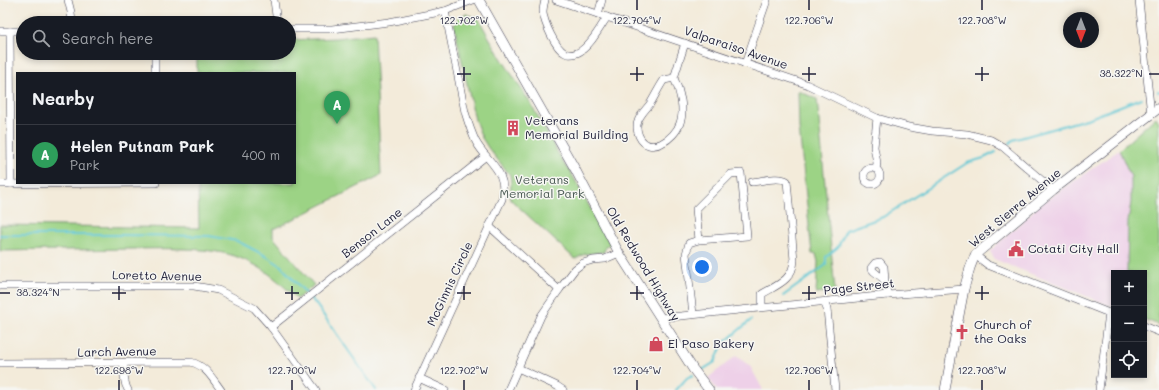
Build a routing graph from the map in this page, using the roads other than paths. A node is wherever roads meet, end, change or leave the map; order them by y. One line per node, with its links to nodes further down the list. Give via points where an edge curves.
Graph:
1 (68, 0): 12 (street)
2 (274, 0): 13 (street)
3 (473, 0): 10 (street)
4 (479, 0): 38 (main road, Old Redwood Highway, via 575,169)
5 (545, 0): 14 (street, via 543,12 546,23 555,42 564,53 577,53 584,48)
6 (556, 0): 11 (street, Valparaiso Avenue)
7 (602, 0): 11 (street)
8 (767, 0): 21 (street)
9 (1141, 0): 26 (street)
10 (445, 11): 15 (street, via 360,26); 28 (street, via 468,120 477,143)
11 (598, 14): 14 (street, Valparaiso Avenue)
12 (71, 16)
13 (276, 16)
14 (607, 17): 19 (street, Valparaiso Avenue)
15 (296, 29)
16 (0, 31): 17 (street)
17 (10, 31): 18 (street); 23 (street)
18 (16, 31)
19 (685, 43): 21 (street, Valparaiso Avenue); 24 (street)
20 (156, 60): 22 (street)
21 (745, 64): 27 (street, Valparaiso Avenue, via 806,84)
22 (155, 72)
23 (14, 75): 32 (street)
24 (674, 78): 24 (street, via 664,80 638,119 638,134 642,141 649,145 666,141 675,134 680,123 682,112)
25 (1159, 108): 26 (main road, West Sierra Avenue)
26 (1151, 115): 35 (main road, West Sierra Avenue)
27 (877, 118): 29 (street, via 874,146); 35 (street, Valparaiso Avenue, via 909,127 967,134 991,140)
28 (486, 156): 36 (street, McGinnis Circle, via 501,175 504,188 502,199); 51 (street, Benson Lane)
29 (876, 169)
30 (752, 182): 46 (street, via 778,179 787,181 794,260 789,277 762,294)
31 (0, 184): 32 (street)
32 (11, 184): 33 (street)
33 (83, 184): 34 (street)
34 (156, 184)
35 (1054, 190): 39 (main road, West Sierra Avenue)
36 (489, 226): 43 (street); 57 (street, McGinnis Circle)
37 (699, 240): 37 (street, via 696,209 731,174 741,173 747,236); 47 (street, via 689,243 686,254)
38 (619, 253): 43 (street, via 605,259 583,263); 49 (main road, Old Redwood Highway)
39 (975, 255): 42 (main road, West Sierra Avenue); 48 (street, via 988,265)
40 (884, 280): 44 (street)
41 (0, 286): 51 (street, Loretto Avenue, via 194,286 218,290 254,308)
42 (964, 289): 44 (street, Page Street); 67 (main road, West Sierra Avenue)
43 (559, 290): 56 (street, via 541,316)
44 (888, 295): 45 (street, Page Street)
45 (824, 302): 46 (street, Page Street); 66 (street, via 827,309)
46 (762, 307): 47 (street, Page Street)
47 (693, 314): 49 (street, Page Street)
48 (1111, 314)
49 (661, 318): 65 (main road, Old Redwood Highway)
50 (1111, 320): 68 (street)
51 (271, 327): 60 (street, Loretto Avenue)
52 (1147, 327): 53 (street)
53 (1159, 332)
54 (0, 363): 55 (street, Larch Avenue)
55 (124, 363): 58 (street); 59 (street, Larch Avenue, via 199,364)
56 (518, 368): 63 (street); 64 (street)
57 (419, 378): 61 (street, McGinnis Circle); 62 (street)
58 (128, 390)
59 (221, 390)
60 (316, 390)
61 (414, 390)
62 (445, 390)
63 (508, 390)
64 (562, 390)
65 (709, 390)
66 (835, 390)
67 (945, 390)
68 (1099, 390)

